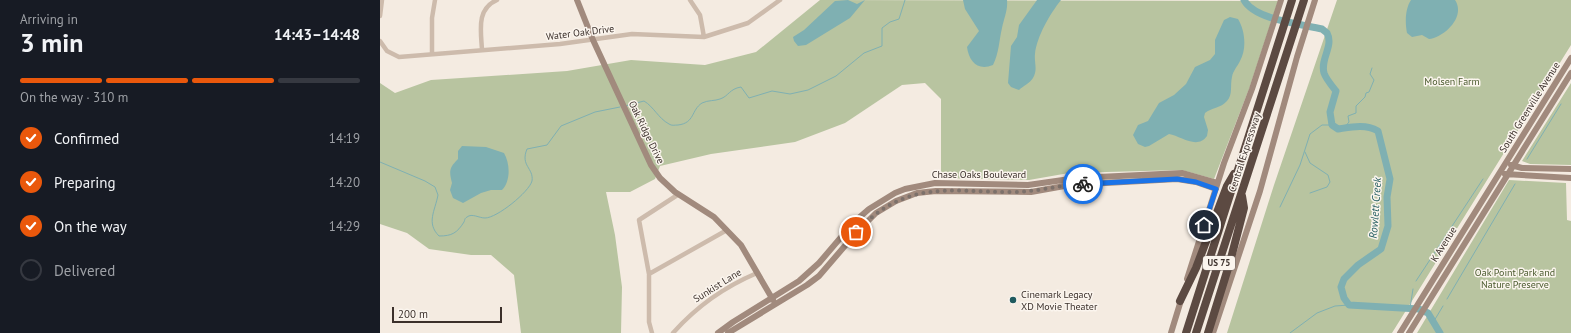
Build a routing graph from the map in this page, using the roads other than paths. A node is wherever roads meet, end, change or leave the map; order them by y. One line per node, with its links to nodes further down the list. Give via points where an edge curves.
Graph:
1 (382, 0): 11 (street)
2 (435, 0): 16 (street)
3 (497, 0): 15 (street, via 490,3 482,14)
4 (577, 0): 14 (main road, Oak Ridge Drive)
5 (690, 0): 12 (street, via 700,15)
6 (780, 0): 12 (street, Water Oak Drive, via 748,23)
7 (1281, 0): 29 (main road, Central Expressway)
8 (1292, 0): 20 (highway, Central Expressway / US 75)
9 (1303, 1): 33 (highway, Central Expressway / US 75)
10 (1315, 2): 50 (main road, via 1262,184)
11 (380, 16)
12 (704, 38): 14 (street, Water Oak Drive, via 636,34)
13 (380, 40): 16 (street, Water Oak Drive, via 387,51 399,57)
14 (593, 40): 15 (street, Water Oak Drive); 32 (main road, Oak Ridge Drive, via 651,165 660,178)
15 (482, 50): 16 (street, Water Oak Drive)
16 (432, 53)
17 (1571, 58): 19 (main road, South Greenville Avenue)
18 (1571, 73): 19 (main road, South Greenville Avenue)
19 (1548, 102): 21 (main road, South Greenville Avenue); 22 (main road, South Greenville Avenue)
20 (1241, 161): 40 (highway, via 1227,186 1196,268); 47 (highway, Central Expressway / US 75)
21 (1513, 166): 22 (main road); 23 (main road); 24 (main road, K Avenue)
22 (1504, 167): 24 (main road); 41 (main road, K Avenue)
23 (1571, 169)
24 (1507, 175): 25 (main road); 51 (main road, K Avenue)
25 (1571, 178)
26 (1069, 182): 27 (main road, Chase Oaks Boulevard); 29 (main road, Chase Oaks Boulevard, via 1182,173); 30 (main road, Chase Oaks Boulevard, via 1031,192)
27 (993, 184): 28 (main road, Chase Oaks Boulevard, via 939,183); 30 (main road)
28 (915, 186): 31 (main road); 34 (main road, Chase Oaks Boulevard)
29 (1216, 186): 40 (main road, Central Expressway)
30 (993, 191): 31 (main road, Chase Oaks Boulevard, via 936,190)
31 (917, 193): 35 (main road, Chase Oaks Boulevard)
32 (679, 194): 36 (main road, Oak Ridge Drive, via 704,209); 38 (street, via 639,220)
33 (1241, 194): 48 (highway, Central Expressway / US 75); 49 (highway, via 1244,208)
34 (888, 197): 35 (main road); 39 (main road, Chase Oaks Boulevard, via 854,222 808,274)
35 (891, 204): 39 (main road, Chase Oaks Boulevard, via 867,221 818,276 807,285)
36 (727, 230): 37 (main road, Oak Ridge Drive, via 741,245); 38 (street)
37 (757, 273): 39 (main road, Oak Ridge Drive); 43 (street, Sunkist Lane, via 746,277 696,308)
38 (649, 274): 42 (street, via 649,322)
39 (773, 301): 44 (main road, Chase Oaks Boulevard); 45 (main road, Chase Oaks Boulevard)
40 (1180, 301): 46 (main road, Central Expressway)
41 (1400, 332)
42 (652, 333)
43 (673, 333)
44 (718, 333)
45 (728, 333)
46 (1171, 333)
47 (1186, 333)
48 (1196, 333)
49 (1208, 333)
50 (1213, 333)
51 (1409, 333)

